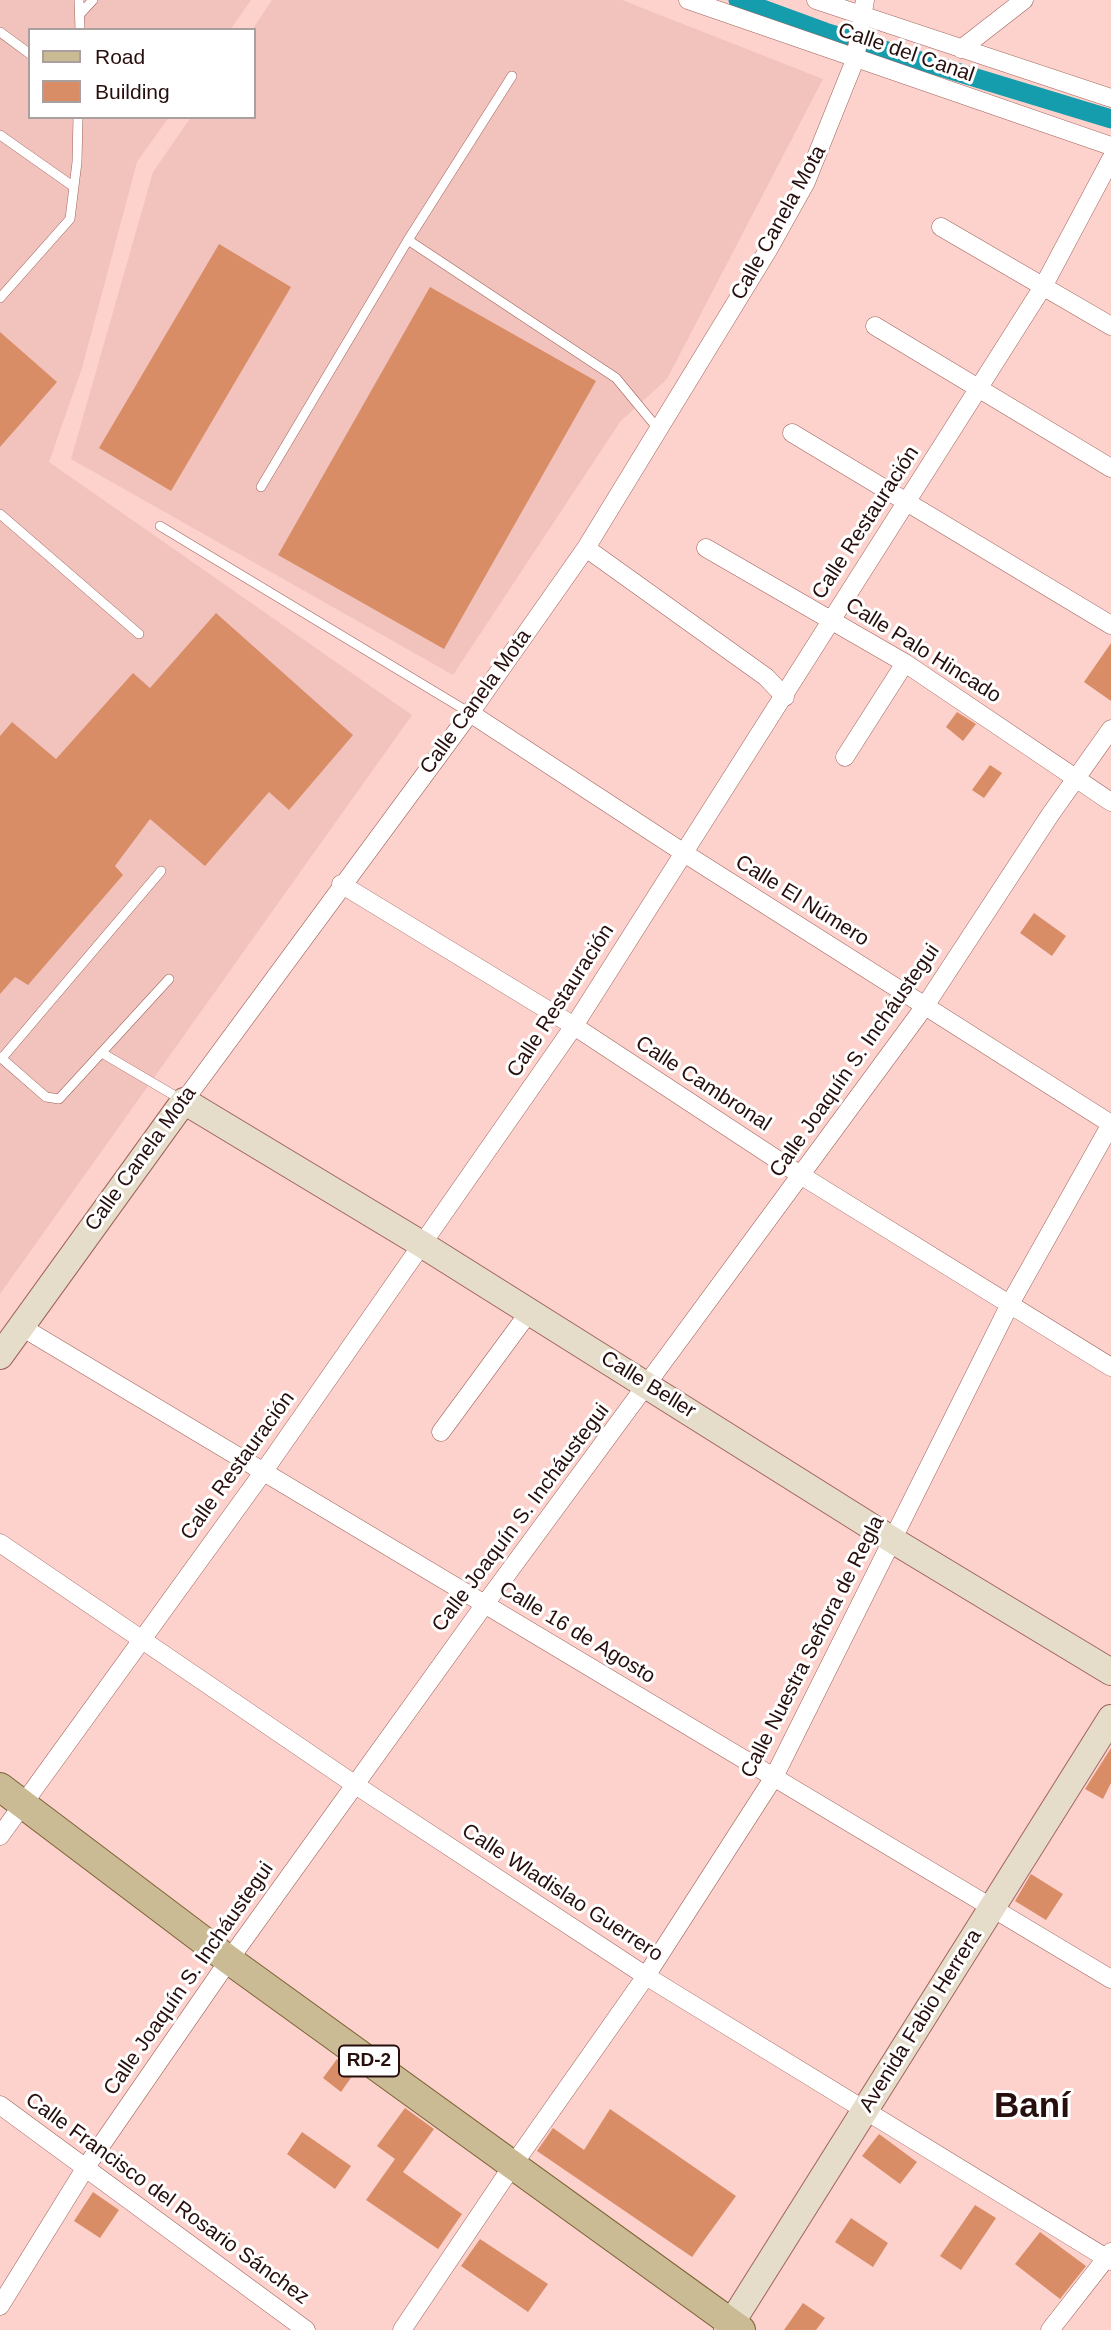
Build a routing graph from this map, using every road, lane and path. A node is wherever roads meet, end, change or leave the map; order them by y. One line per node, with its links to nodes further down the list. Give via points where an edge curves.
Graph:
1 (79, 0): 7 (lane)
2 (93, 0): 7 (lane)
3 (688, 0): 12 (street, Calle del Canal)
4 (816, 0): 6 (street, Calle del Canal)
5 (1024, 0): 10 (street)
6 (864, 7): 10 (street, Calle del Canal); 12 (street, Calle Canela Mota)
7 (80, 14): 8 (lane)
8 (80, 28)
9 (0, 32): 11 (lane)
10 (961, 49): 14 (street, Calle del Canal)
11 (28, 53)
12 (855, 60): 17 (street, Calle del Canal); 27 (street, Calle Canela Mota, via 806,183)
13 (512, 76): 21 (lane)
14 (1111, 96)
15 (78, 119): 19 (lane)
16 (0, 135): 19 (lane)
17 (1111, 146)
18 (1109, 172): 22 (street, Calle Restauración)
19 (74, 187): 23 (lane, via 70,219)
20 (941, 227): 22 (street)
21 (408, 240): 27 (lane, via 616,377); 30 (lane)
22 (1044, 285): 25 (street); 26 (street, Calle Restauración)
23 (0, 298)
24 (876, 326): 26 (street)
25 (1111, 326)
26 (979, 389): 29 (street); 31 (street, Calle Restauración)
27 (659, 429): 34 (street, Calle Canela Mota)
28 (792, 433): 31 (street)
29 (1111, 468)
30 (261, 487)
31 (907, 500): 36 (street, Calle Restauración); 37 (street)
32 (0, 513): 38 (lane)
33 (160, 526): 41 (lane)
34 (586, 548): 40 (street, via 766,677); 41 (street, Calle Canela Mota)
35 (706, 548): 36 (street, Calle Palo Hincado)
36 (831, 620): 39 (street, Calle Palo Hincado); 40 (street, Calle Restauración)
37 (1111, 625)
38 (139, 634)
39 (905, 663): 43 (street); 44 (street, Calle Palo Hincado)
40 (785, 697): 46 (street, Calle Restauración)
41 (470, 713): 46 (street, Calle El Número); 48 (street, Calle Canela Mota)
42 (1111, 729): 44 (street, Calle Joaquín S. Incháustegui)
43 (845, 757)
44 (1077, 779): 45 (street, Calle Palo Hincado); 50 (street, Calle Joaquín S. Incháustegui)
45 (1111, 802)
46 (684, 853): 50 (street, Calle El Número); 51 (street, Calle Restauración)
47 (161, 871): 53 (lane)
48 (341, 884): 51 (street, Calle Cambronal); 54 (street, Calle Canela Mota)
49 (169, 979): 52 (lane)
50 (925, 1006): 55 (street, Calle El Número); 56 (street, Calle Joaquín S. Incháustegui)
51 (574, 1026): 56 (street, Calle Cambronal); 57 (street, Calle Restauración)
52 (102, 1053): 53 (lane, via 59,1099 46,1097); 54 (lane)
53 (1, 1058)
54 (184, 1101): 57 (main road, Calle Beller); 60 (main road, Calle Canela Mota)
55 (1111, 1124): 58 (street, Calle Nuestra Señora de Regla)
56 (803, 1176): 58 (street, Calle Cambronal); 63 (street, Calle Joaquín S. Incháustegui)
57 (423, 1245): 59 (main road, Calle Beller); 65 (street, Calle Restauración)
58 (1011, 1302): 62 (street, Calle Cambronal); 66 (street, Calle Nuestra Señora de Regla)
59 (530, 1311): 63 (main road, Calle Beller); 64 (street)
60 (20, 1326): 61 (main road, Calle Canela Mota); 65 (street, Calle 16 de Agosto)
61 (0, 1356)
62 (1111, 1367)
63 (648, 1384): 66 (main road, Calle Beller); 68 (street, Calle Joaquín S. Incháustegui)
64 (441, 1432)
65 (264, 1471): 68 (street, Calle 16 de Agosto); 69 (street, Calle Restauración)
66 (894, 1541): 70 (main road, Calle Beller); 72 (street, Calle Nuestra Señora de Regla)
67 (0, 1543): 69 (street, Calle Wladislao Guerrero)
68 (485, 1604): 72 (street, Calle 16 de Agosto); 73 (street, Calle Joaquín S. Incháustegui)
69 (142, 1638): 73 (street, Calle Wladislao Guerrero); 75 (street, Calle Restauración)
70 (1111, 1672)
71 (1111, 1718): 77 (main road, Avenida Fabio Herrera)
72 (774, 1777): 77 (street, Calle 16 de Agosto); 79 (street, Calle Nuestra Señora de Regla)
73 (354, 1784): 78 (street, Calle Joaquín S. Incháustegui); 79 (street, Calle Wladislao Guerrero)
74 (0, 1787): 75 (main road, RD-2)
75 (23, 1803): 76 (street, Calle Restauración); 78 (main road, RD-2)
76 (0, 1836)
77 (992, 1908): 80 (street, Calle 16 de Agosto); 82 (main road, Avenida Fabio Herrera)
78 (229, 1960): 83 (main road, RD-2); 84 (street, Calle Joaquín S. Incháustegui)
79 (646, 1976): 82 (street, Calle Wladislao Guerrero); 83 (street, Calle Nuestra Señora de Regla)
80 (1111, 1979)
81 (0, 2105): 84 (street, Calle Francisco del Rosario Sánchez)
82 (864, 2112): 85 (street, Calle Wladislao Guerrero); 87 (main road, Avenida Fabio Herrera)
83 (513, 2165): 87 (main road, RD-2); 89 (street, Calle Nuestra Señora de Regla)
84 (86, 2167): 86 (street, Calle Joaquín S. Incháustegui); 88 (street, Calle Francisco del Rosario Sánchez)
85 (1109, 2257): 90 (street)
86 (0, 2306)
87 (733, 2328)
88 (306, 2330)
89 (402, 2330)
90 (1050, 2330)

